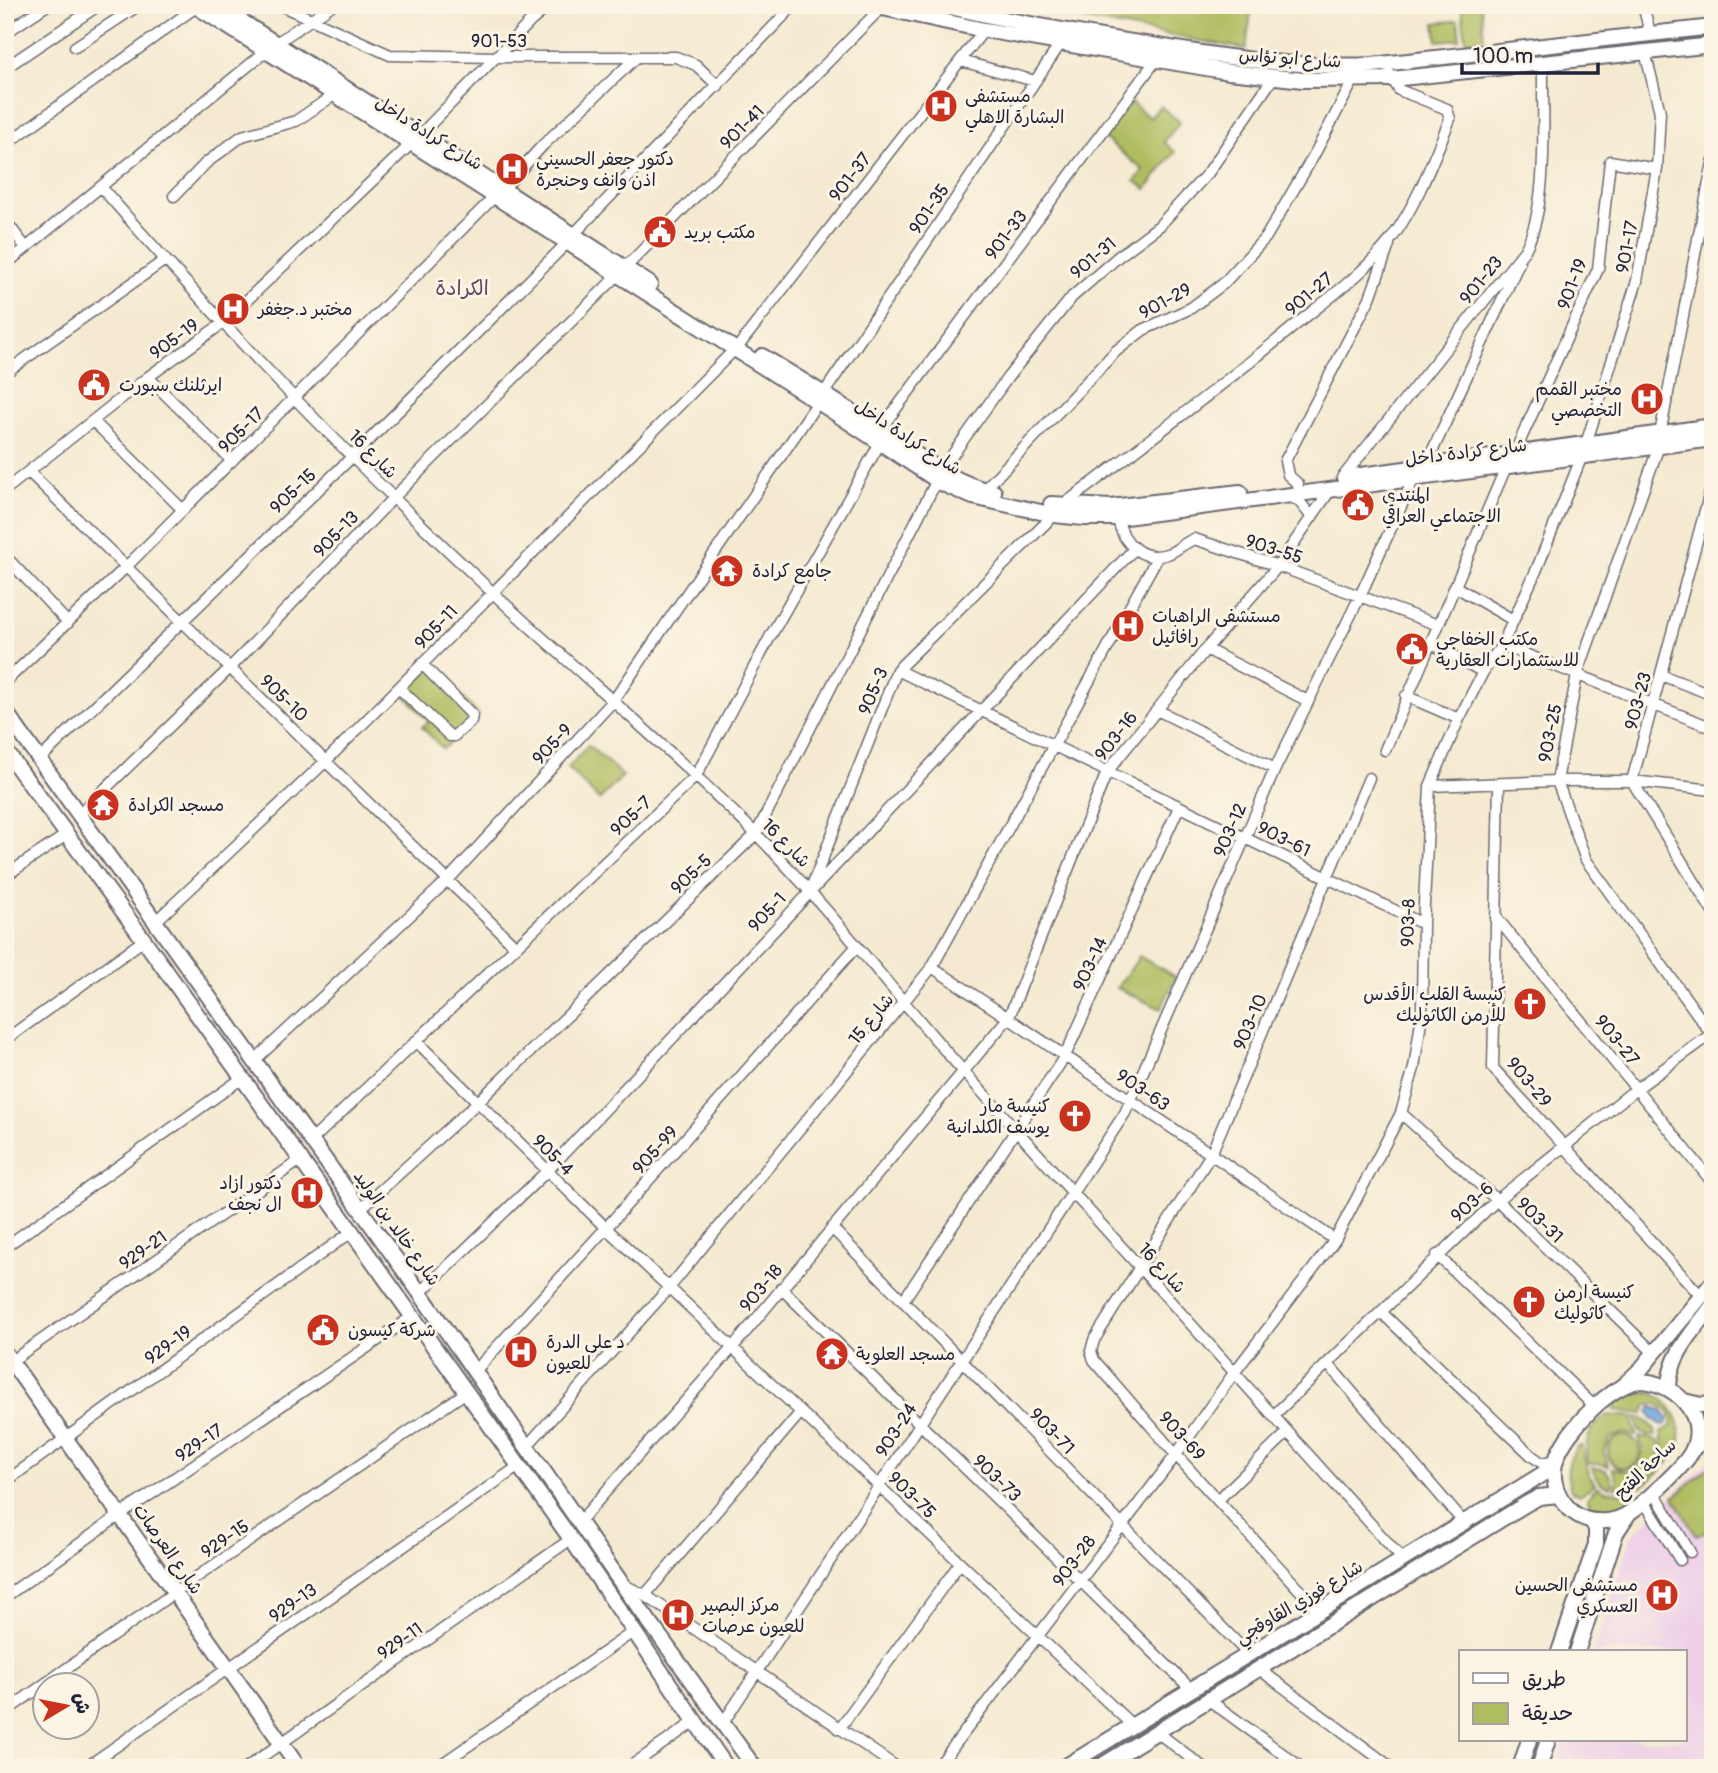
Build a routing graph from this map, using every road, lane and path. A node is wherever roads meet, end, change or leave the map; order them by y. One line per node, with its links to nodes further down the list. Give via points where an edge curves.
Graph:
1 (47, 5): 16 (street)
2 (99, 5): 29 (street)
3 (139, 5): 20 (street)
4 (216, 5): 21 (main road, شارع كرادة داخل)
5 (280, 5): 13 (street, 901-53)
6 (332, 5): 13 (street)
7 (550, 5): 23 (street, 905-19)
8 (794, 5): 34 (street, 905-15)
9 (942, 5): 27 (main road, شارع ابو نؤاس, via 1093,36 1240,59 1325,66)
10 (1643, 5): 17 (street)
11 (195, 6): 21 (main road, شارع كرادة داخل); 37 (street)
12 (875, 7): 15 (main road, شارع ابو نؤاس); 50 (street, 901-41)
13 (313, 19): 21 (street); 23 (street, 901-53, via 390,55)
14 (1713, 27): 17 (main road, شارع ابو نؤاس)
15 (984, 30): 18 (main road, شارع ابو نؤاس); 26 (street, 901-37)
16 (5, 33)
17 (1650, 33): 27 (main road, شارع ابو نؤاس)
18 (1060, 43): 25 (main road, شارع ابو نؤاس); 32 (street, 901-35)
19 (1713, 45): 22 (main road, شارع ابو نؤاس)
20 (75, 47)
21 (270, 48): 35 (main road, شارع كرادة داخل); 36 (main road, شارع كرادة داخل); 40 (street)
22 (1645, 52): 28 (main road, شارع ابو نؤاس); 39 (street, 901-17, via 1660,112)
23 (495, 57): 24 (street, 901-53); 36 (street, 905-19)
24 (638, 57): 34 (street, 901-53, via 686,60); 41 (street, 905-17)
25 (1156, 60): 30 (main road, شارع ابو نؤاس); 59 (street, 901-33)
26 (961, 61): 32 (street); 52 (street, 901-37)
27 (1386, 63): 31 (street)
28 (1543, 63): 31 (main road, شارع ابو نؤاس); 47 (street, 901-23, via 1539,211)
29 (5, 68)
30 (1273, 78): 33 (main road, شارع ابو نؤاس); 69 (street, 901-31, via 1208,173 1159,226 1072,297 1007,377)
31 (1392, 79): 33 (main road, شارع ابو نؤاس); 44 (street, 901-27, via 1399,90 1450,113 1429,171)
32 (1035, 81): 56 (street, 901-35)
33 (1353, 81): 75 (street, 901-29, via 1266,237 1223,284 1116,351)
34 (719, 86): 45 (street, 905-15)
35 (334, 95): 36 (main road, شارع كرادة داخل); 42 (street, via 296,121 242,136 206,163)
36 (415, 140): 41 (main road, شارع كرادة داخل); 51 (street, 905-19)
37 (5, 145)
38 (1713, 162): 61 (street, 903-25)
39 (1657, 169): 62 (street, 901-17, via 1637,281); 63 (street, 901-19, via 1610,161 1598,269)
40 (102, 188): 46 (street); 48 (street, شارع 16)
41 (498, 193): 45 (main road, شارع كرادة داخل); 55 (street, 905-17)
42 (174, 196)
43 (5, 219): 46 (street)
44 (1392, 238): 72 (street, via 1370,298 1285,461 1288,475); 79 (street, 901-27, via 1368,265 1244,368)
45 (570, 239): 50 (main road, شارع كرادة داخل); 64 (street, 905-15)
46 (26, 248): 49 (street)
47 (1525, 250): 66 (street); 73 (street, 901-23)
48 (165, 260): 51 (street, شارع 16); 53 (street)
49 (5, 265)
50 (621, 271): 52 (main road, شارع كرادة داخل); 77 (street, 905-13)
51 (223, 323): 54 (street, 905-19); 55 (street, شارع 16)
52 (738, 346): 56 (main road, شارع كرادة داخل); 88 (street, 905-11)
53 (5, 373)
54 (148, 377): 57 (street, 905-19); 65 (street)
55 (295, 398): 64 (street, شارع 16); 65 (street, 905-17)
56 (821, 398): 59 (main road, شارع كرادة داخل); 107 (street, 905-9)
57 (93, 421): 68 (street, 905-19); 78 (street)
58 (1713, 426): 61 (main road, شارع كرادة داخل)
59 (880, 436): 69 (main road, شارع كرادة داخل); 122 (street, 905-7)
60 (1713, 439): 61 (main road, شارع كرادة داخل)
61 (1660, 440): 62 (main road, شارع كرادة داخل); 101 (street, 903-25)
62 (1584, 450): 63 (main road, شارع كرادة داخل); 67 (main road, شارع كرادة داخل); 91 (street, 903-8)
63 (1514, 454): 66 (main road, شارع كرادة داخل)
64 (354, 456): 77 (street, شارع 16); 90 (street, 905-15)
65 (232, 461): 78 (street, 905-17)
66 (1425, 467): 73 (main road, شارع كرادة داخل)
67 (1506, 467): 70 (main road, شارع كرادة داخل); 87 (street)
68 (29, 472): 74 (street, 905-19); 85 (street, 905-10)
69 (939, 476): 75 (main road, شارع كرادة داخل); 79 (main road, شارع كرادة داخل, via 973,497); 131 (street, 905-5)
70 (1414, 478): 73 (main road, شارع كرادة داخل); 89 (street, 903-12)
71 (1713, 481): 102 (street, 903-23)
72 (1298, 484): 73 (main road, شارع كرادة داخل); 79 (main road, شارع كرادة داخل)
73 (1336, 484): 76 (main road, شارع كرادة داخل); 80 (street, 903-16)
74 (5, 490)
75 (984, 490): 79 (main road, شارع كرادة داخل)
76 (1284, 495): 80 (street, via 1298,500); 81 (main road, شارع كرادة داخل)
77 (394, 497): 88 (street, شارع 16); 98 (street, 905-13)
78 (183, 510): 85 (street, 905-17)
79 (1058, 510): 81 (main road, شارع كرادة داخل, via 1084,518); 99 (street, 905-3)
80 (1312, 517): 86 (street, 903-16)
81 (1118, 518): 82 (street, via 1121,533)
82 (1134, 549): 84 (street); 112 (street, 905-1)
83 (5, 556): 92 (street)
84 (1158, 556): 86 (street, 903-55, via 1194,540); 115 (street, شارع 15)
85 (127, 566): 90 (street, 905-10); 92 (street, 905-17)
86 (1278, 566): 89 (street, 903-55); 96 (street, 903-16)
87 (1455, 587): 91 (street); 93 (street)
88 (492, 592): 97 (street, 905-11); 107 (street, شارع 16)
89 (1360, 596): 93 (street, 903-55); 108 (street, 903-12)
90 (181, 620): 98 (street, 905-10); 118 (street, 905-15)
91 (1513, 620): 95 (street, 903-8)
92 (68, 623): 103 (street, 905-17)
93 (1438, 625): 94 (street)
94 (1431, 643): 100 (street); 106 (street)
95 (1502, 645): 100 (street, 903-8); 101 (street)
96 (1206, 649): 108 (street); 110 (street, 903-16)
97 (422, 664): 104 (street, 905-11); 104 (street, via 472,715 471,721 450,736)
98 (230, 668): 119 (street, 905-10); 130 (street, 905-13)
99 (897, 670): 112 (street, 903-61); 137 (street, 905-3)
100 (1483, 672): 113 (street, 903-8)
101 (1577, 675): 109 (street); 124 (street, 903-25)
102 (1661, 675): 105 (street); 109 (street, 903-23)
103 (5, 682)
104 (399, 688): 119 (street, 905-11)
105 (1713, 695)
106 (1406, 696): 113 (street); 117 (street)
107 (614, 700): 122 (street, شارع 16); 136 (street, 905-9)
108 (1308, 701): 120 (street, 903-12)
109 (1653, 704): 114 (street); 125 (street, 903-23)
110 (1157, 710): 120 (street); 121 (street, 903-16)
111 (5, 711): 118 (main road, شارع خالد بن الوليد)
112 (982, 711): 115 (street, 903-61); 137 (street, 905-1)
113 (1459, 719): 127 (street, 903-8)
114 (1713, 728)
115 (1054, 747): 121 (street, 903-61); 145 (street, شارع 15)
116 (5, 750): 132 (main road)
117 (1385, 750)
118 (38, 760): 130 (main road, شارع خالد بن الوليد)
119 (326, 761): 136 (street, 905-10); 140 (street, 905-11)
120 (1275, 769): 133 (street, 903-12)
121 (1107, 772): 129 (street, 903-61); 147 (street, 903-16)
122 (696, 776): 131 (street, شارع 16); 143 (street, 905-7)
123 (1369, 778): 135 (street, 903-10)
124 (1557, 781): 125 (street); 126 (street); 148 (street, 903-25, via 1586,860)
125 (1632, 782): 128 (street); 138 (street)
126 (1499, 784): 127 (street); 139 (street, 903-29)
127 (1430, 786): 141 (street, 903-8)
128 (1713, 790)
129 (1179, 807): 133 (street, 903-61); 151 (street, 903-14)
130 (78, 815): 140 (main road, شارع خالد بن الوليد)
131 (756, 834): 137 (street, شارع 16); 157 (street, 905-5)
132 (66, 835): 134 (street); 142 (main road)
133 (1244, 836): 135 (street, 903-61); 156 (street, 903-12)
134 (5, 876)
135 (1327, 879): 141 (street, 903-61); 162 (street, 903-10)
136 (448, 880): 143 (street, 905-10); 152 (street, 905-9)
137 (810, 890): 144 (street, شارع 16); 164 (street, 905-1)
138 (1713, 912)
139 (1496, 917): 155 (street, 903-27); 161 (street, 903-29, via 1493,1068)
140 (156, 922): 152 (main road, شارع خالد بن الوليد)
141 (1423, 924): 158 (street, 903-8, via 1422,1014)
142 (144, 940): 149 (street); 154 (main road)
143 (516, 947): 150 (street, 905-7)
144 (856, 947): 146 (street, شارع 16); 169 (street, 905-99)
145 (932, 967): 146 (street, شارع 15); 147 (street, 903-63)
146 (905, 1003): 153 (street, شارع 16); 177 (street, شارع 15)
147 (1009, 1017): 151 (street, 903-63); 153 (street, 903-16)
148 (1712, 1034): 155 (street, 903-6)
149 (5, 1040)
150 (417, 1042): 157 (street, 905-4); 160 (street, 905-7)
151 (1065, 1056): 156 (street, 903-63); 159 (street, 903-14)
152 (255, 1060): 160 (main road, شارع خالد بن الوليد)
153 (964, 1072): 159 (street, شارع 16); 170 (street, 903-18)
154 (241, 1079): 163 (main road); 173 (street)
155 (1636, 1089): 161 (street, 903-6); 165 (street, 903-27)
156 (1130, 1101): 162 (street, 903-63); 166 (street, 903-12)
157 (478, 1102): 164 (street, 905-4); 168 (street, 905-5)
158 (1401, 1114): 167 (street, 903-31); 172 (street, 903-8)
159 (1018, 1129): 166 (street, شارع 16); 181 (street, 903-14)
160 (312, 1140): 168 (main road, شارع خالد بن الوليد)
161 (1564, 1145): 167 (street, 903-6); 180 (street, 903-29)
162 (1211, 1154): 172 (street, 903-63); 175 (street, 903-10)
163 (299, 1161): 171 (main road); 186 (street, 929-21)
164 (547, 1171): 169 (street, 905-4); 179 (street, 905-1)
165 (1713, 1183)
166 (1074, 1192): 175 (street, شارع 16); 187 (street, 903-24)
167 (1497, 1200): 174 (street, 903-6); 185 (street, 903-31)
168 (359, 1210): 179 (main road, شارع خالد بن الوليد)
169 (606, 1228): 177 (street, 905-4); 189 (street, 905-99)
170 (832, 1228): 178 (street, 903-18); 181 (street, 903-71)
171 (350, 1233): 183 (main road); 202 (street, 929-19)
172 (1335, 1240): 190 (street, 903-8)
173 (5, 1247)
174 (1437, 1255): 182 (street, 903-6); 196 (street)
175 (1139, 1266): 190 (street, شارع 16); 205 (street, 903-69, via 1091,1351)
176 (1713, 1282): 180 (main road)
177 (669, 1288): 184 (street, 903-75); 203 (street, شارع 15)
178 (781, 1288): 184 (street, 903-18); 199 (street, 903-73)
179 (420, 1293): 189 (main road, شارع خالد بن الوليد)
180 (1707, 1300): 185 (main road); 192 (main road, via 1678,1353)
181 (903, 1301): 187 (street, 903-71)
182 (1381, 1312): 188 (street, 903-6); 206 (street, via 1532,1456)
183 (412, 1317): 193 (main road); 214 (street, 929-17)
184 (733, 1347): 197 (street, 903-75); 215 (street, 903-18)
185 (1654, 1353): 191 (main road)
186 (7, 1360): 202 (main road, شارع العرصات)
187 (961, 1361): 199 (street, 903-24); 218 (street, 903-71)
188 (1328, 1364): 198 (street, 903-6); 217 (street)
189 (475, 1371): 203 (main road, شارع خالد بن الوليد)
190 (1234, 1373): 198 (street, شارع 16); 205 (street, 903-28)
191 (1624, 1384): 192 (main road, via 1647,1381); 196 (main road)
192 (1669, 1388): 194 (main road)
193 (465, 1393): 207 (main road); 226 (street, 929-15)
194 (1685, 1401): 195 (main road); 204 (main road, ساحة الفتح, via 1695,1428)
195 (1713, 1404)
196 (1595, 1407): 206 (main road, via 1572,1432)
197 (801, 1412): 209 (street, 903-75); 227 (street)
198 (1273, 1416): 200 (street, شارع 16)
199 (919, 1424): 209 (street, 903-24); 224 (street, 903-73)
200 (1288, 1432): 212 (street); 222 (street, شارع 16)
201 (1713, 1432): 204 (main road)
202 (66, 1439): 208 (street, 929-19); 214 (main road, شارع العرصات)
203 (527, 1446): 215 (main road, شارع خالد بن الوليد)
204 (1693, 1449): 211 (main road, ساحة الفتح)
205 (1176, 1455): 212 (street, 903-69); 218 (street, 903-28)
206 (1555, 1464): 210 (main road); 217 (main road, شارع فوزي القاوقجي)
207 (519, 1466): 219 (main road); 235 (street, 929-13)
208 (5, 1482)
209 (878, 1485): 223 (street, 903-75); 237 (street, 903-24)
210 (1559, 1495): 216 (main road, via 1573,1512); 236 (main road, شارع فوزي القاوقجي, via 1526,1504)
211 (1649, 1497): 213 (main road, ساحة الفتح); 220 (street); 221 (street)
212 (1218, 1500): 229 (street, 903-69)
213 (1630, 1512): 216 (main road, ساحة الفتح, via 1609,1521); 233 (main road, via 1616,1533)
214 (120, 1516): 226 (main road, شارع العرصات); 228 (street, 929-17)
215 (580, 1521): 225 (main road, شارع خالد بن الوليد)
216 (1592, 1521): 232 (main road, via 1596,1544)
217 (1465, 1524): 222 (main road, شارع فوزي القاوقجي)
218 (1121, 1525): 224 (street, 903-28); 234 (street, 903-71)
219 (570, 1539): 230 (main road); 248 (street, 929-11)
220 (1690, 1552)
221 (1680, 1560)
222 (1404, 1561): 229 (main road, شارع فوزي القاوقجي)
223 (960, 1563): 231 (street, 903-75); 244 (street)
224 (1078, 1580): 231 (street, 903-28); 238 (street, 903-73)
225 (622, 1584): 227 (street); 242 (main road, شارع خالد بن الوليد)
226 (175, 1592): 235 (main road, شارع العرصات); 240 (street, 929-15)
227 (645, 1595): 237 (street)
228 (5, 1597)
229 (1320, 1612): 234 (main road, شارع فوزي القاوقجي)
230 (633, 1632): 241 (main road); 252 (street)
231 (1038, 1635): 243 (street, 903-75); 257 (street, 903-28)
232 (1560, 1650)
233 (1578, 1650)
234 (1249, 1655): 238 (main road, شارع فوزي القاوقجي)
235 (228, 1667): 248 (main road, شارع العرصات); 249 (street, 929-13)
236 (1259, 1669): 239 (main road, شارع فوزي القاوقجي); 262 (street)
237 (755, 1671): 242 (street, 903-24); 244 (street)
238 (1192, 1690): 243 (main road, شارع فوزي القاوقجي)
239 (1209, 1700): 245 (main road, شارع فوزي القاوقجي); 261 (street)
240 (5, 1712)
241 (694, 1722): 253 (street); 254 (main road)
242 (723, 1723): 255 (main road, شارع خالد بن الوليد)
243 (1133, 1726): 258 (main road, شارع فوزي القاوقجي)
244 (839, 1729): 256 (street)
245 (1157, 1732): 259 (main road, شارع فوزي القاوقجي); 260 (street)
246 (1528, 1742): 263 (main road)
247 (1547, 1742): 264 (main road)
248 (282, 1743): 250 (street, 929-11); 251 (main road, شارع العرصات)
249 (85, 1768)
250 (246, 1768)
251 (299, 1768)
252 (436, 1768)
253 (628, 1768)
254 (727, 1768)
255 (755, 1768)
256 (898, 1768)
257 (937, 1768)
258 (1063, 1768)
259 (1098, 1768)
260 (1204, 1768)
261 (1302, 1768)
262 (1392, 1768)
263 (1520, 1768)
264 (1539, 1768)

